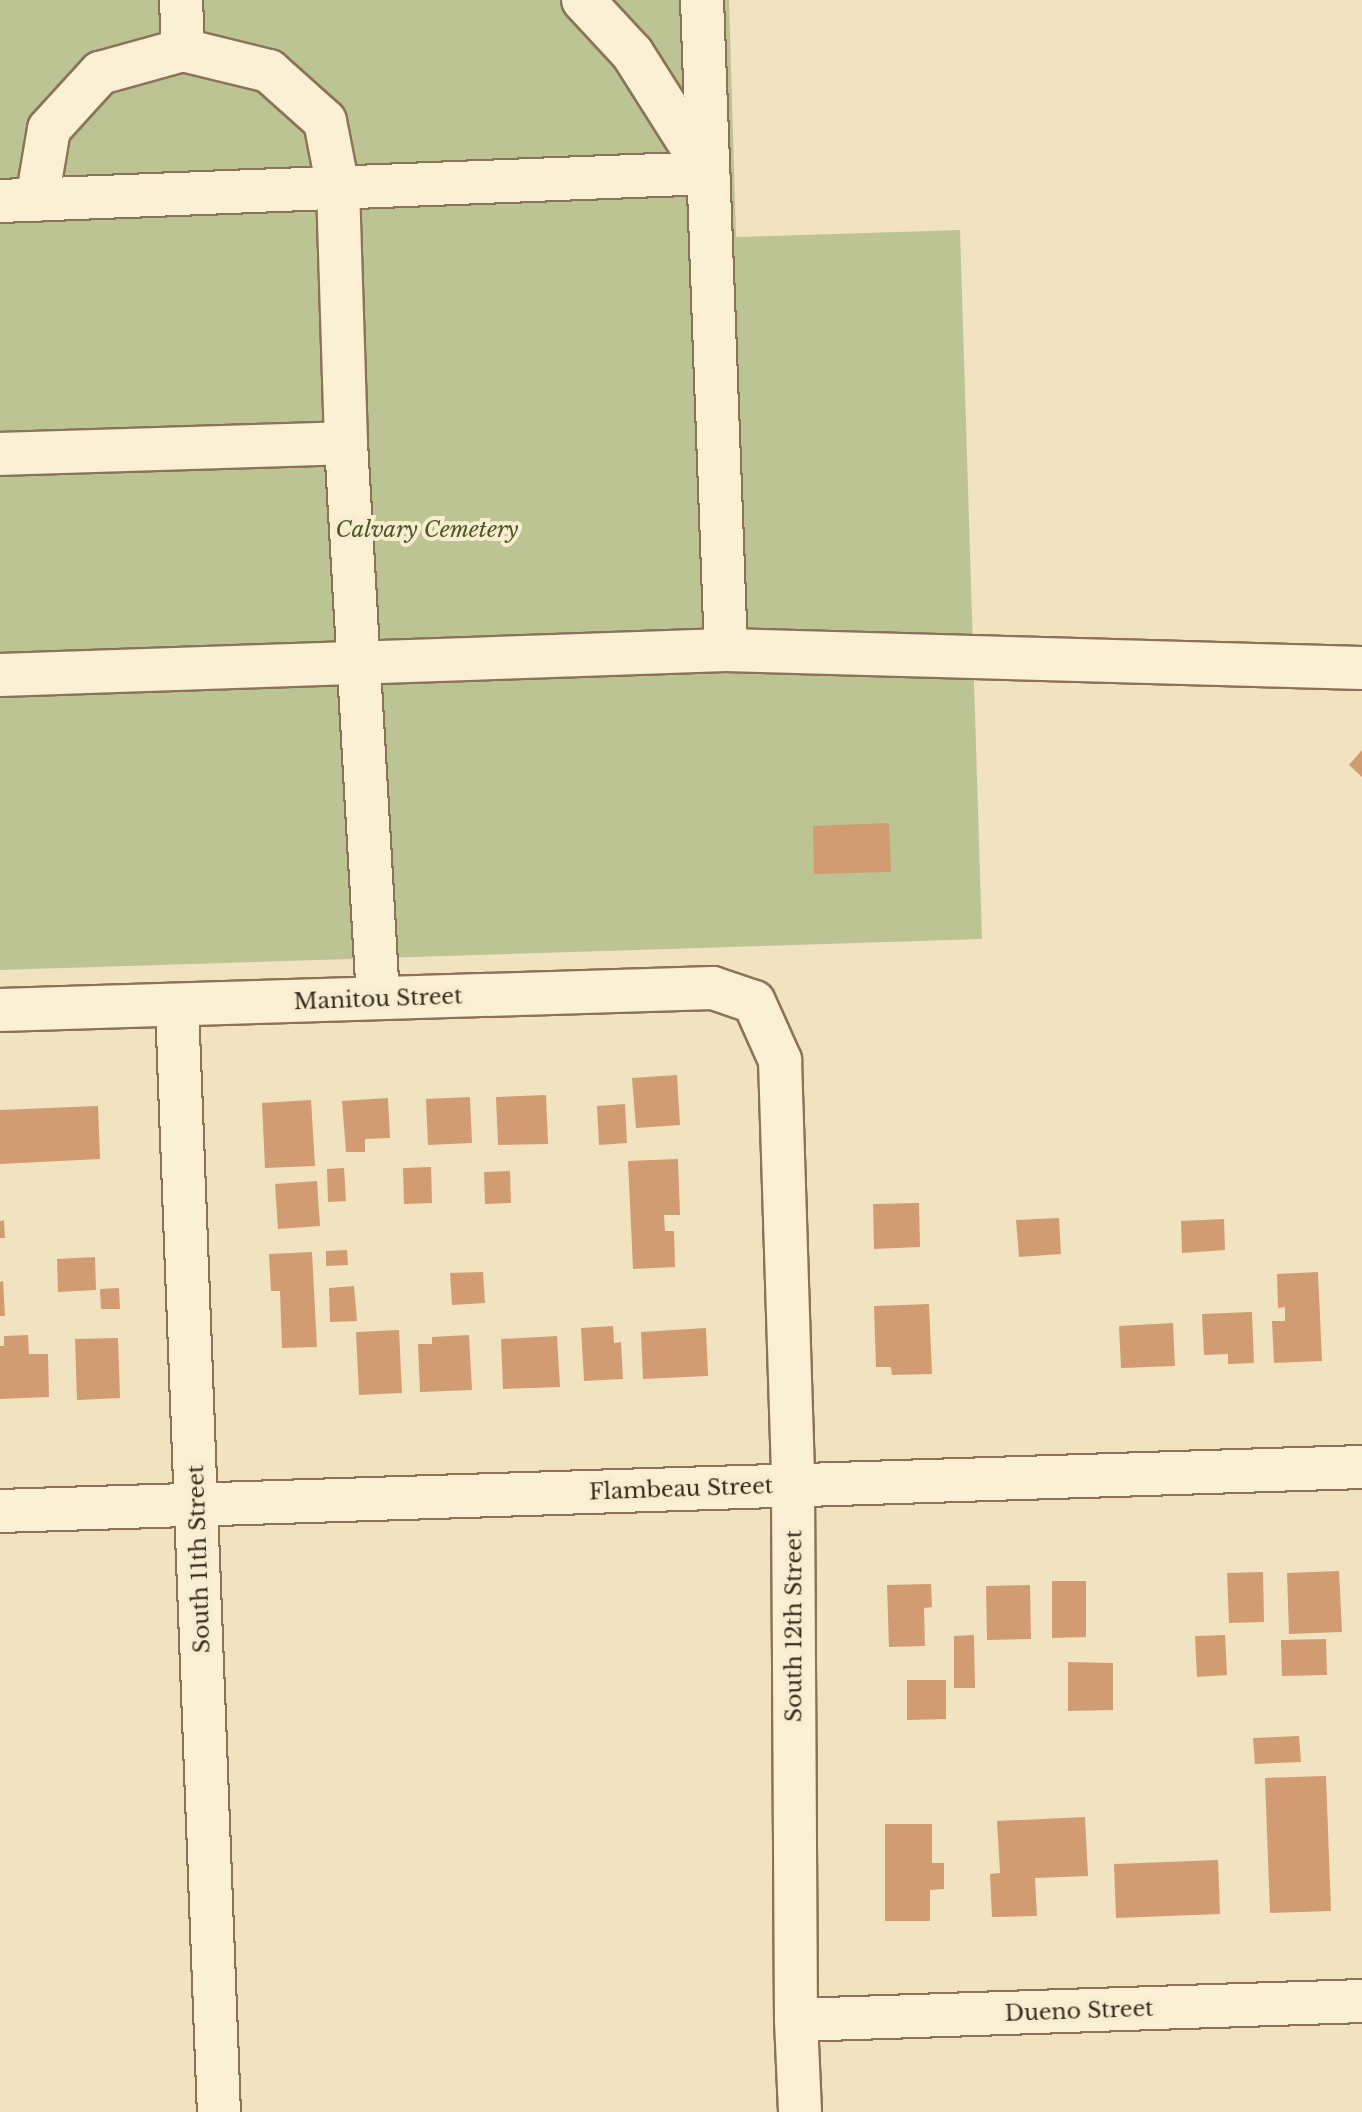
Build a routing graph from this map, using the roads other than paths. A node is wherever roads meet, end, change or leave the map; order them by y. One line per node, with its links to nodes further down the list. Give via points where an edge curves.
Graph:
1 (181, 0): 4 (street)
2 (583, 0): 5 (street, via 632,53)
3 (702, 0): 5 (street)
4 (183, 50): 6 (street, via 269,71 325,121); 7 (street, via 100,73 49,129)
5 (708, 173): 6 (street); 10 (street)
6 (338, 188): 7 (street); 8 (street)
7 (19, 201)
8 (346, 443): 9 (street); 11 (street)
9 (0, 454)
10 (726, 650): 11 (street); 12 (street)
11 (358, 662): 13 (street); 14 (street)
12 (1362, 668)
13 (0, 675)
14 (378, 998): 15 (street, Manitou Street, via 713,988); 16 (street, Manitou Street)
15 (754, 1002): 19 (street, South 12th Street, via 780,1060)
16 (177, 1006): 17 (street, Manitou Street); 20 (street, South 11th Street)
17 (0, 1010)
18 (1362, 1467): 19 (street, Flambeau Street)
19 (793, 1485): 20 (street, Flambeau Street); 23 (street, South 12th Street)
20 (198, 1505): 21 (street, Flambeau Street); 24 (street, South 11th Street)
21 (0, 1511)
22 (1362, 2001): 23 (street, Dueno Street)
23 (796, 2020): 25 (street, South 12th Street)
24 (219, 2112)
25 (800, 2112)

